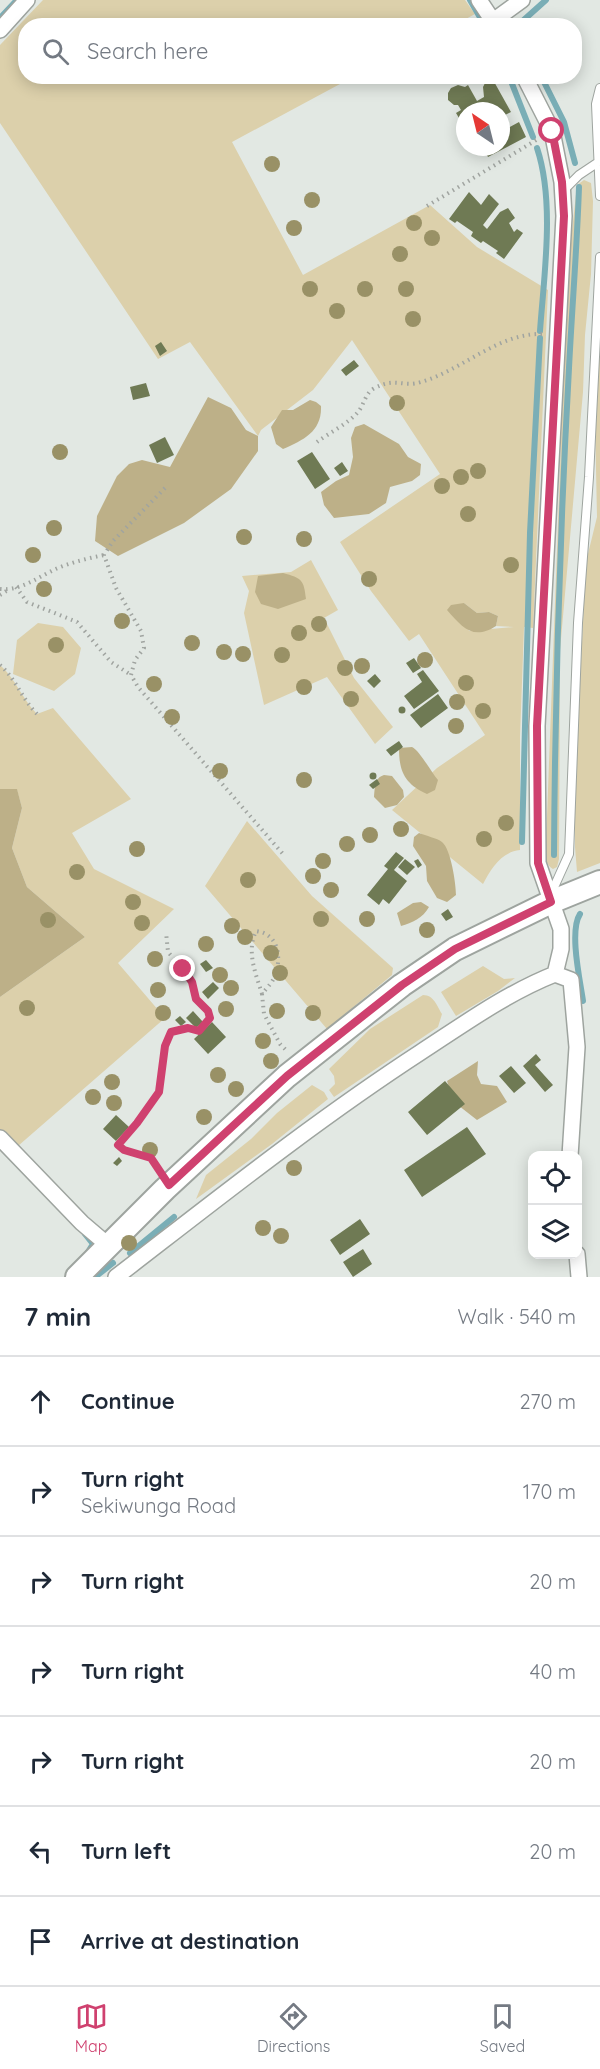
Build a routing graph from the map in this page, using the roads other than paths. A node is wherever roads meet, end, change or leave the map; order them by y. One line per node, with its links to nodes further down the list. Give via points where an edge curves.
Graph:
1 (27, 0): 6 (street)
2 (479, 0): 4 (street)
3 (522, 0): 5 (street)
4 (491, 18)
5 (500, 18)
6 (0, 30)
7 (528, 84): 10 (street, via 552,131)
8 (600, 88): 9 (lane, via 596,104)
9 (599, 161): 10 (lane); 11 (lane)
10 (563, 191): 14 (street, via 537,726 538,863)
11 (600, 196)
12 (600, 257): 14 (lane, via 569,854)
13 (600, 882): 14 (main road)
14 (554, 899): 15 (street, via 561,929); 18 (main road, via 455,949 402,985 300,1065 169,1185)
15 (555, 974): 17 (street, via 571,980 574,1003 577,1047); 21 (street, via 474,1017 351,1098)
16 (0, 1138): 18 (street)
17 (570, 1151)
18 (109, 1246): 20 (main road)
19 (577, 1259): 22 (street)
20 (77, 1277)
21 (116, 1277)
22 (579, 1277)

